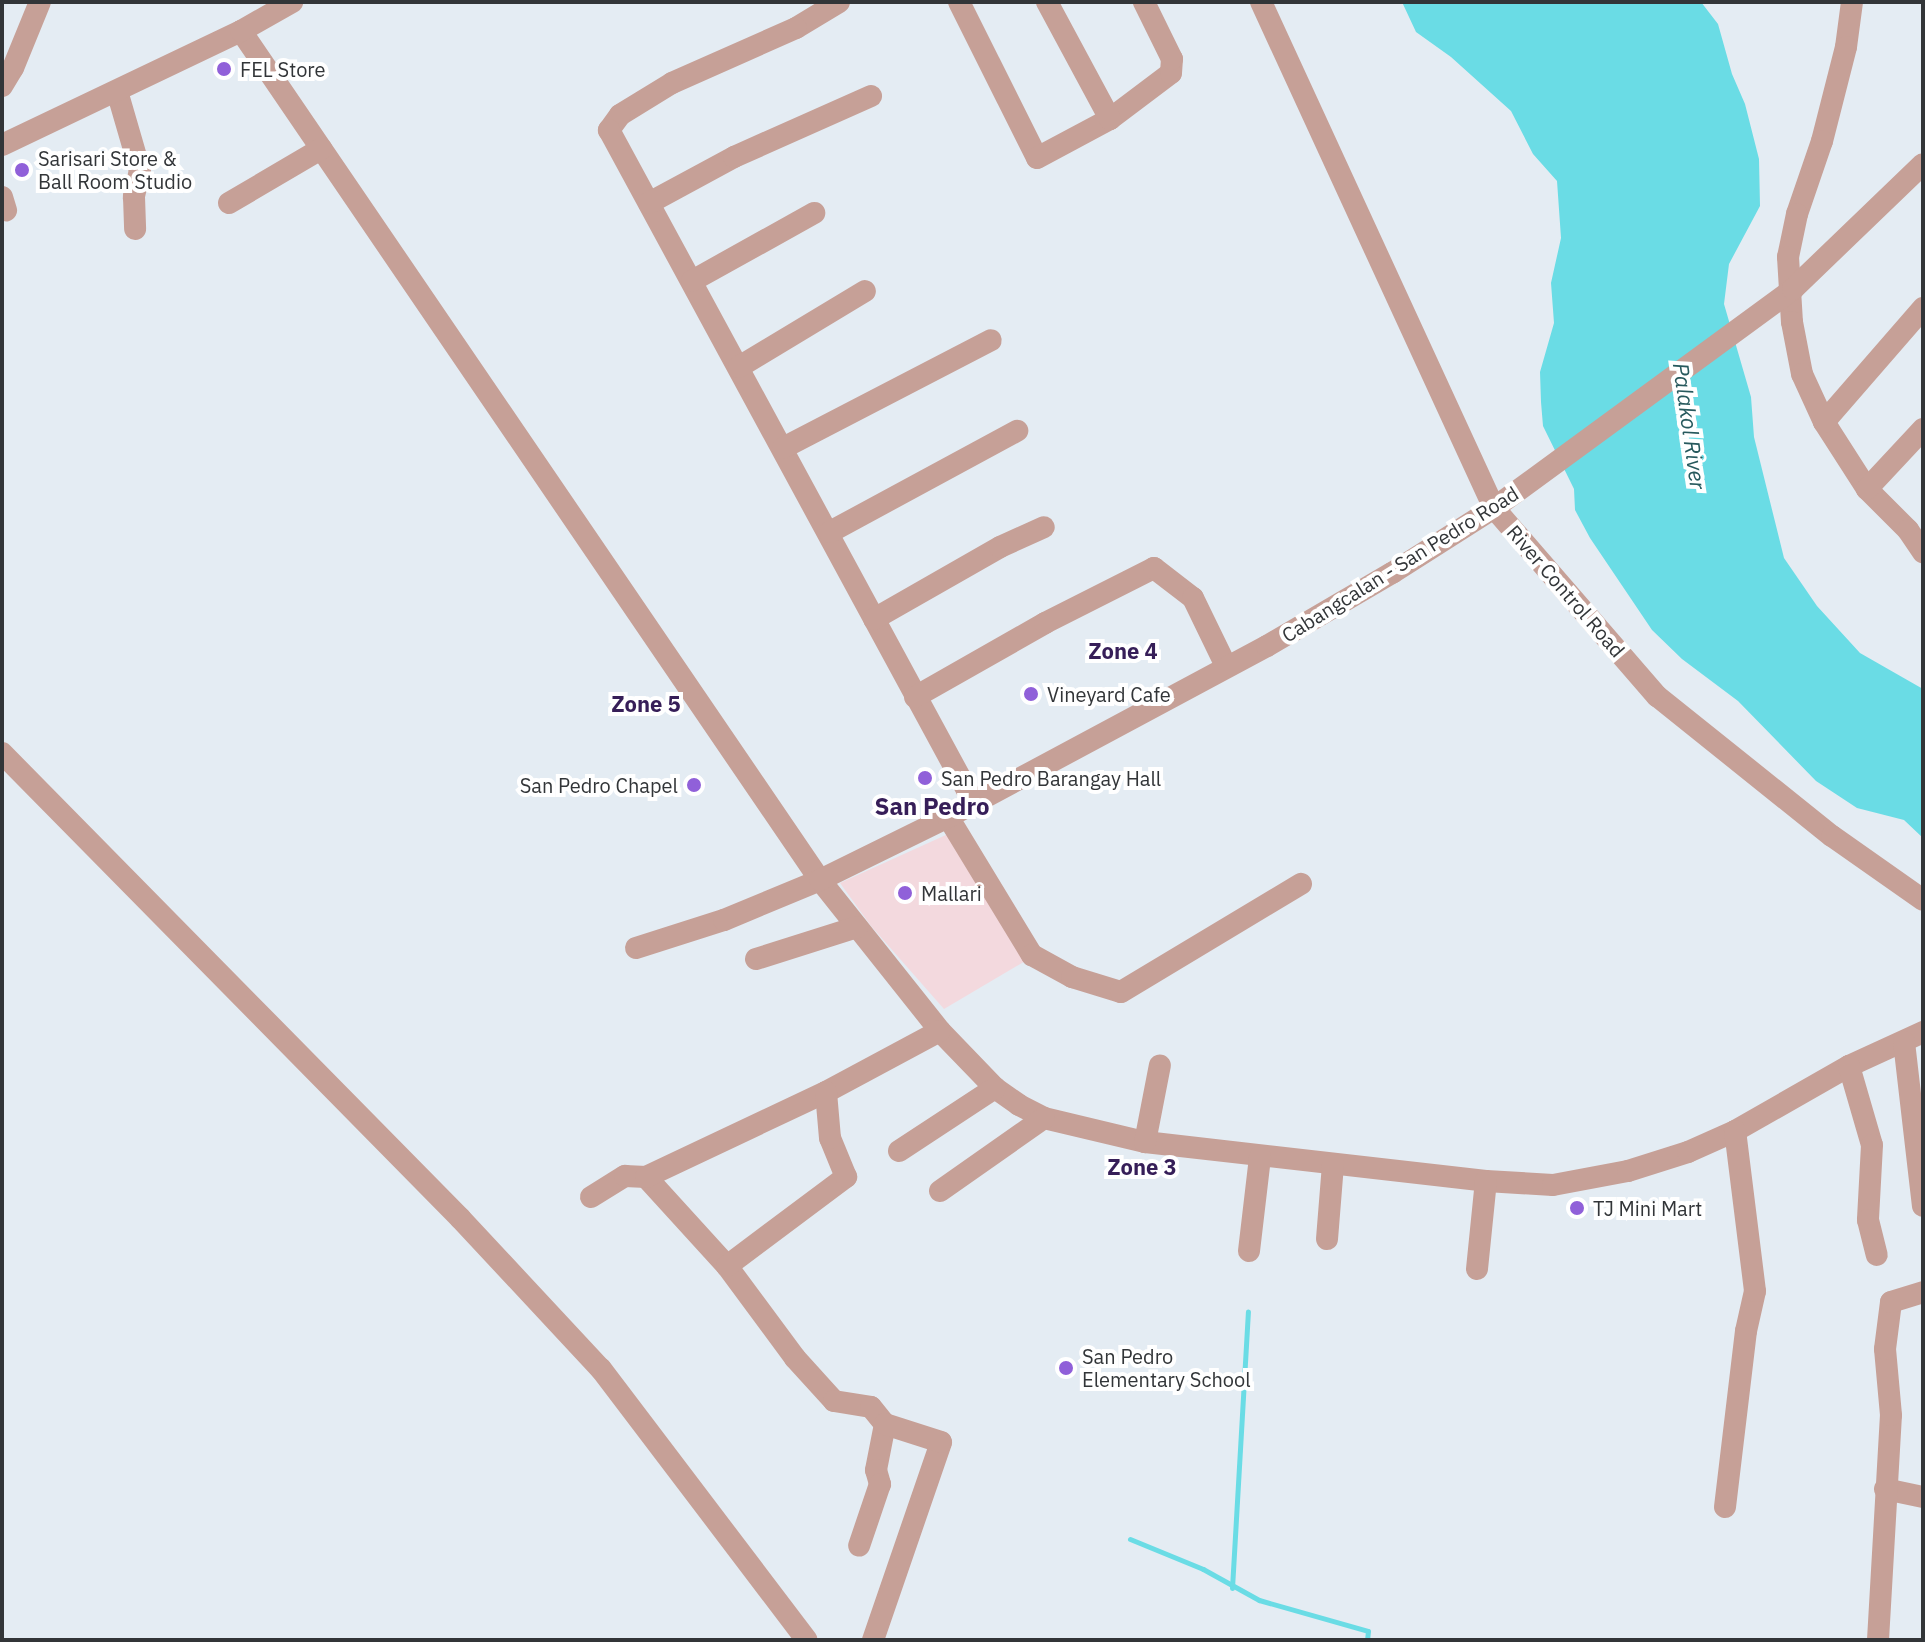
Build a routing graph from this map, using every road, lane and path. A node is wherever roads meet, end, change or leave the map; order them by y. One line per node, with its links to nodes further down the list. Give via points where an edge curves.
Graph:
1 (40, 2): 10 (street)
2 (292, 2): 9 (street)
3 (839, 2): 18 (street, via 796,28 672,83 620,115 609,130)
4 (959, 2): 13 (street, via 1037,158)
5 (1047, 2): 13 (street)
6 (1144, 2): 13 (street, via 1172,59 1171,73)
7 (1261, 2): 32 (street, River Control Road)
8 (1852, 2): 22 (street, via 1846,47 1788,257)
9 (241, 31): 11 (street); 15 (street)
10 (2, 86)
11 (117, 91): 14 (street); 20 (street, via 140,170)
12 (871, 96): 18 (street, via 734,157)
13 (1110, 119)
14 (2, 145)
15 (321, 149): 17 (street); 42 (street)
16 (1923, 164): 22 (street, Cabangcalan - San Pedro Road)
17 (229, 203)
18 (649, 203): 21 (street)
19 (814, 213): 21 (street)
20 (135, 229)
21 (692, 281): 26 (street)
22 (1793, 289): 27 (street, via 1795,347); 32 (street, Cabangcalan - San Pedro Road)
23 (865, 291): 26 (street)
24 (1923, 308): 27 (street)
25 (991, 340): 30 (street)
26 (739, 367): 30 (street)
27 (1824, 422): 31 (street)
28 (1923, 429): 31 (street)
29 (1017, 431): 34 (street)
30 (783, 448): 34 (street)
31 (1867, 489): 35 (street)
32 (1501, 502): 37 (street, Cabangcalan - San Pedro Road, via 1380,580); 44 (street, River Control Road, via 1657,696 1832,836)
33 (1044, 527): 36 (street)
34 (830, 532): 36 (street)
35 (1923, 552)
36 (874, 619): 38 (street)
37 (1226, 666): 38 (street, via 1193,598 1154,568); 40 (street, Cabangcalan - San Pedro Road)
38 (915, 697): 40 (street)
39 (2, 753): 76 (street, via 460,1218 601,1369)
40 (974, 803): 41 (street, Cabangcalan - San Pedro Road)
41 (948, 817): 42 (street, Cabangcalan - San Pedro Road); 43 (street, via 1032,955 1072,977 1121,992)
42 (820, 880): 45 (street); 46 (street, Cabangcalan - San Pedro Road, via 724,920)
43 (1301, 884)
44 (1923, 900)
45 (857, 927): 47 (street); 48 (street)
46 (636, 948)
47 (756, 959)
48 (940, 1031): 52 (street); 53 (street)
49 (1914, 1037): 51 (street); 64 (street)
50 (1160, 1065): 56 (street)
51 (1849, 1066): 55 (street); 67 (street, via 1872,1145 1868,1220)
52 (995, 1088): 54 (street); 57 (street)
53 (826, 1092): 60 (street); 68 (street, via 830,1138 846,1177)
54 (1044, 1118): 56 (street); 62 (street)
55 (1735, 1131): 61 (street, via 1628,1171 1553,1185); 74 (street, via 1755,1291)
56 (1145, 1142): 58 (street)
57 (899, 1151)
58 (1260, 1157): 59 (street); 66 (street)
59 (1333, 1164): 61 (street); 65 (street)
60 (646, 1177): 63 (street, via 625,1176); 68 (street)
61 (1486, 1181): 69 (street)
62 (940, 1191)
63 (591, 1197)
64 (1923, 1206)
65 (1327, 1239)
66 (1249, 1251)
67 (1877, 1255)
68 (727, 1266): 71 (street, via 834,1401 871,1407)
69 (1477, 1269)
70 (1923, 1292): 72 (street, via 1891,1302 1885,1349 1891,1415)
71 (885, 1424): 75 (street, via 876,1470 880,1484); 77 (street, via 941,1442)
72 (1885, 1489): 73 (street); 78 (street)
73 (1923, 1497)
74 (1725, 1507)
75 (859, 1546)
76 (807, 1640)
77 (873, 1640)
78 (1878, 1640)

